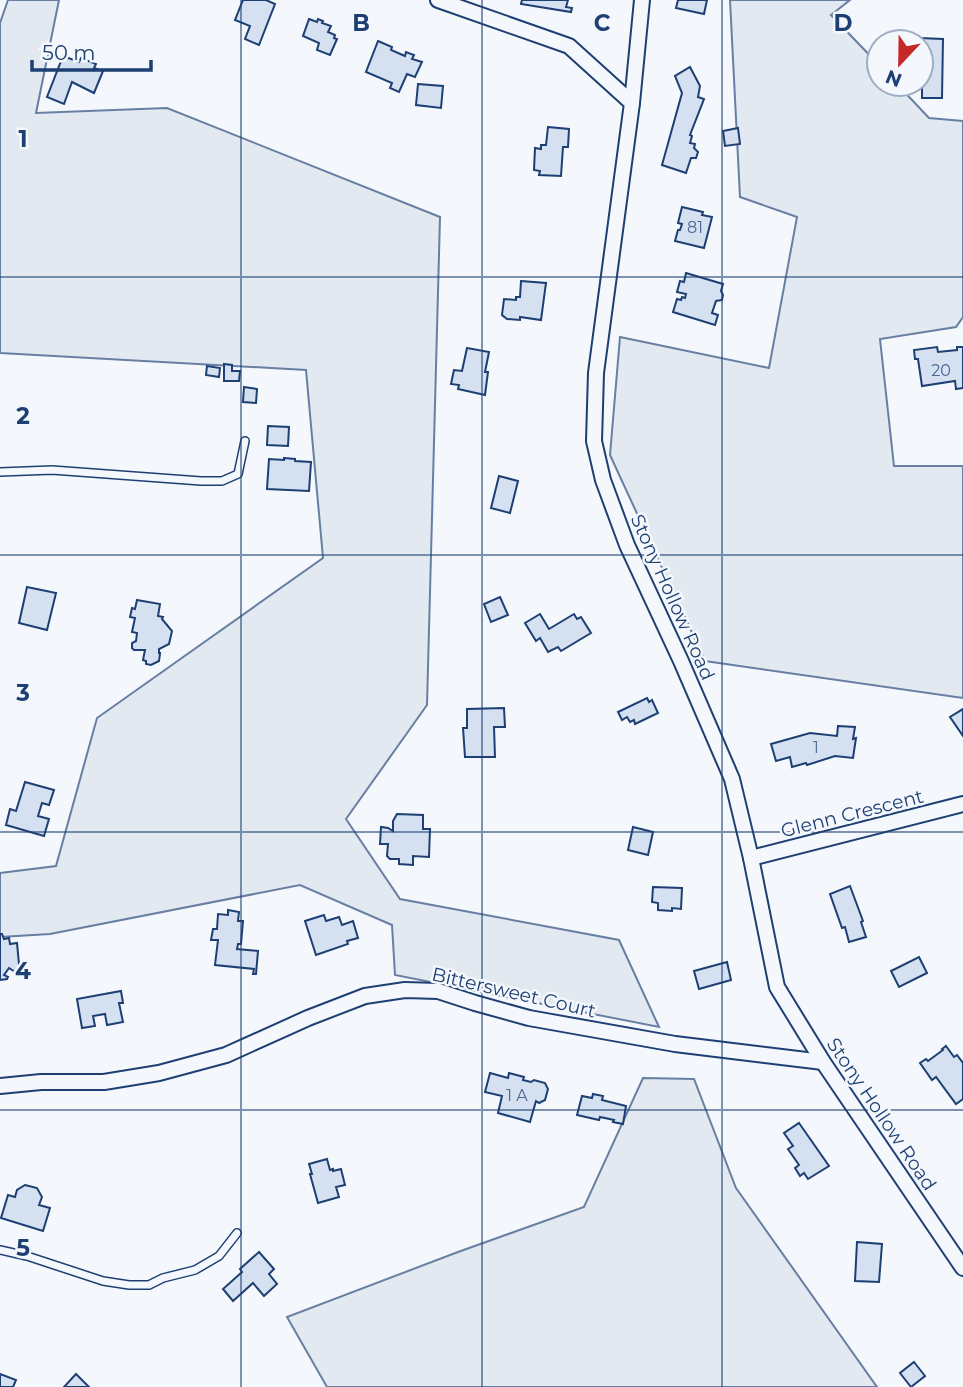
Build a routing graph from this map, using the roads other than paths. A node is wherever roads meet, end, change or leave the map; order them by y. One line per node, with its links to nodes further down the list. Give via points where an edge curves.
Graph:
1 (438, 0): 3 (street, via 569,46)
2 (642, 0): 3 (street, Stony Hollow Road)
3 (632, 103): 7 (street, Stony Hollow Road, via 596,373 594,441 627,545 732,779)
4 (245, 441): 5 (lane, via 238,474 222,481 52,470)
5 (0, 472)
6 (963, 804): 7 (street, Glenn Crescent)
7 (751, 858): 8 (street, Stony Hollow Road, via 777,987)
8 (823, 1062): 9 (street, Bittersweet Court, via 675,1044 529,1018 438,991 405,990 365,996 226,1055 159,1073 104,1082); 12 (street, Stony Hollow Road)
9 (0, 1086)
10 (237, 1233): 11 (lane, via 219,1256 195,1270 149,1285 103,1281)
11 (0, 1250)
12 (963, 1268)

